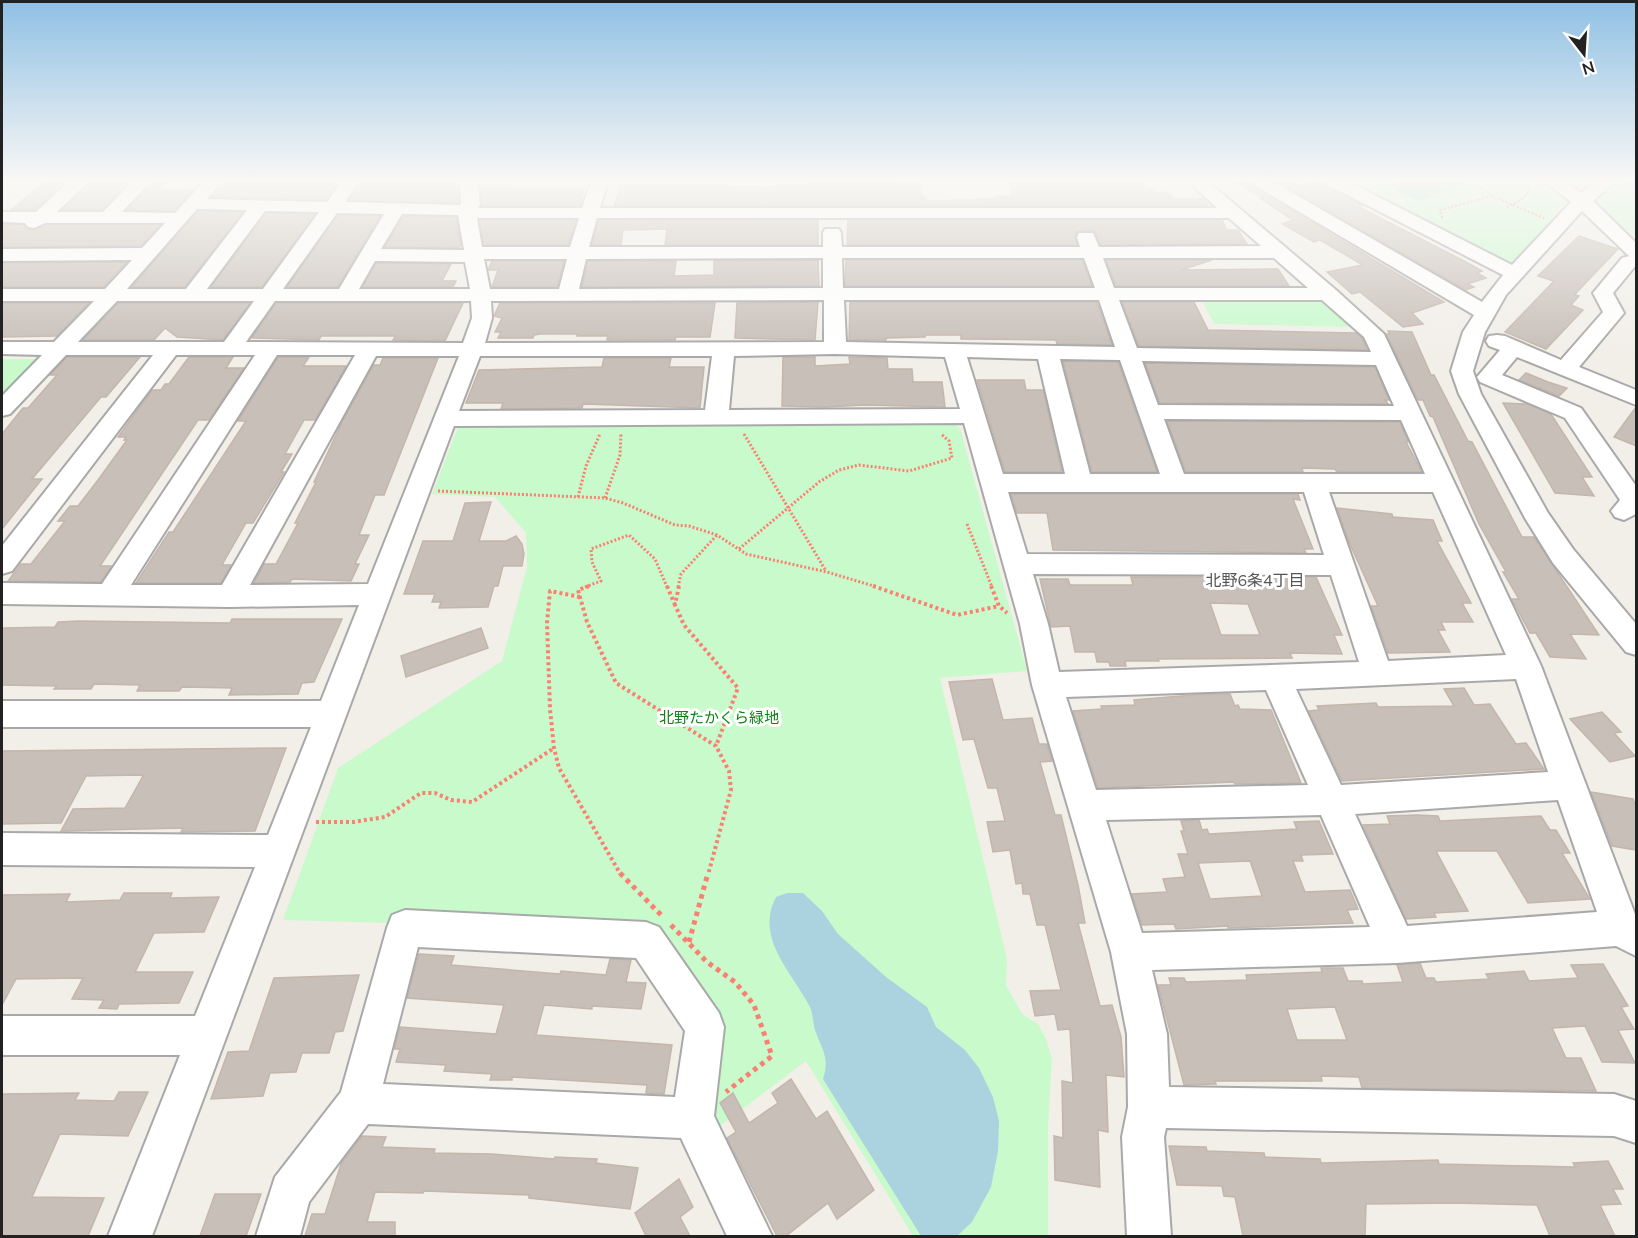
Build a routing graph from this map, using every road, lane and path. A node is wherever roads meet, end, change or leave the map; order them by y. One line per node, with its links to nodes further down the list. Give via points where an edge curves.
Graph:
1 (17, 239): 19 (street)
2 (161, 239): 20 (street)
3 (234, 239): 33 (street)
4 (310, 239): 34 (street)
5 (378, 239): 22 (street)
6 (472, 239): 21 (street)
7 (582, 239): 16 (street)
8 (832, 239): 15 (street)
9 (1087, 239): 17 (street)
10 (1263, 239): 18 (street)
11 (1360, 239): 35 (street)
12 (1446, 239): 24 (street)
13 (1548, 239): 24 (street)
14 (1621, 239): 23 (street)
15 (832, 251): 16 (street); 17 (street); 25 (street)
16 (578, 252): 21 (street); 30 (street)
17 (1092, 252): 18 (street); 31 (street)
18 (1278, 252): 26 (street)
19 (2, 254): 20 (street)
20 (148, 254): 32 (street)
21 (474, 254): 22 (street); 29 (street)
22 (369, 255): 28 (street)
23 (1633, 258): 50 (street, via 1603,292 1614,313)
24 (1513, 273): 35 (street)
25 (833, 294): 30 (street); 31 (street); 38 (street)
26 (1329, 294): 31 (street); 49 (street, via 1373,334)
27 (2, 295): 32 (street)
28 (345, 295): 29 (street); 34 (street)
29 (481, 295): 30 (street); 44 (street, via 482,318)
30 (567, 295)
31 (1108, 295): 48 (street)
32 (110, 296): 33 (street); 37 (street)
33 (191, 296): 34 (street)
34 (270, 296): 41 (street)
35 (1480, 322): 39 (street); 87 (street, via 1462,371 1470,394 1563,556)
36 (2, 348): 37 (street)
37 (58, 348): 40 (street); 52 (street)
38 (835, 348): 45 (street); 46 (street)
39 (1513, 348): 50 (street); 73 (street, via 1488,377 1573,413 1634,501)
40 (169, 349): 41 (street); 77 (street)
41 (230, 349): 42 (street)
42 (270, 349): 43 (street); 82 (street)
43 (369, 349): 44 (street); 84 (street)
44 (472, 349): 45 (street); 57 (street)
45 (724, 350): 56 (street)
46 (954, 350): 47 (street); 55 (street)
47 (1047, 352): 48 (street); 65 (street)
48 (1126, 354): 49 (street); 53 (street)
49 (1385, 359): 54 (street)
50 (1565, 369): 51 (street)
51 (1636, 398)
52 (2, 409)
53 (1149, 412): 54 (street); 66 (street)
54 (1410, 413): 67 (street)
55 (973, 417): 56 (street); 64 (street)
56 (716, 418): 57 (street)
57 (447, 419): 69 (street)
58 (621, 429): 71 (path, via 620,455)
59 (601, 432): 70 (path)
60 (734, 433): 63 (path)
61 (753, 433): 63 (path)
62 (937, 433): 72 (path, via 949,441 952,458 909,471 859,465 839,470)
63 (744, 434): 72 (path)
64 (993, 483): 65 (street); 78 (street)
65 (1080, 483): 66 (street)
66 (1175, 483): 68 (street)
67 (1441, 483): 68 (street); 88 (street)
68 (1314, 484): 79 (street)
69 (419, 490): 70 (path); 83 (street)
70 (578, 496): 71 (path)
71 (605, 498): 75 (path, via 675,525 689,525)
72 (789, 508): 76 (path); 80 (path)
73 (1624, 511)
74 (967, 524): 80 (path, via 999,606 957,615)
75 (717, 535): 76 (path); 86 (path, via 681,574)
76 (739, 549): 80 (path, via 759,558)
77 (2, 564)
78 (1016, 564): 79 (street); 91 (street)
79 (1341, 565): 89 (street)
80 (827, 572)
81 (2, 594): 82 (street)
82 (110, 594): 84 (street)
83 (378, 594): 84 (street); 93 (street)
84 (230, 596)
85 (580, 597): 86 (path, via 578,590 601,581 591,549 629,535 655,559); 94 (path, via 587,622 616,683); 95 (path, via 550,591 547,623)
86 (675, 605): 94 (path, via 684,625 738,688)
87 (1636, 644)
88 (1526, 666): 89 (street); 96 (street)
89 (1378, 674): 90 (street)
90 (1276, 678): 91 (street); 97 (street)
91 (1047, 685): 98 (street)
92 (2, 714): 93 (street)
93 (333, 714): 99 (street)
94 (716, 746): 102 (path, via 729,771 731,790)
95 (554, 748): 99 (path, via 472,802 421,793 385,817); 102 (path, via 559,768 621,875)
96 (1570, 785): 97 (street); 101 (street)
97 (1333, 800): 98 (street); 103 (street)
98 (1084, 805): 104 (street)
99 (286, 836): 100 (street); 106 (street)
100 (2, 849)
101 (1629, 933): 103 (street)
102 (689, 942): 109 (path, via 707,962 735,982 754,1005 772,1056)
103 (1397, 945): 104 (street)
104 (1130, 952): 108 (street, via 1147,1034)
105 (2, 1035): 106 (street)
106 (207, 1036): 111 (street)
107 (358, 1103): 109 (street); 109 (street, via 405,928 646,940 705,1027); 112 (street, via 290,1192)
108 (1149, 1107): 110 (street, via 1614,1115); 114 (street, via 1143,1137)
109 (693, 1118): 113 (street)
110 (1636, 1122)
111 (130, 1236)
112 (278, 1236)
113 (750, 1236)
114 (1149, 1236)

